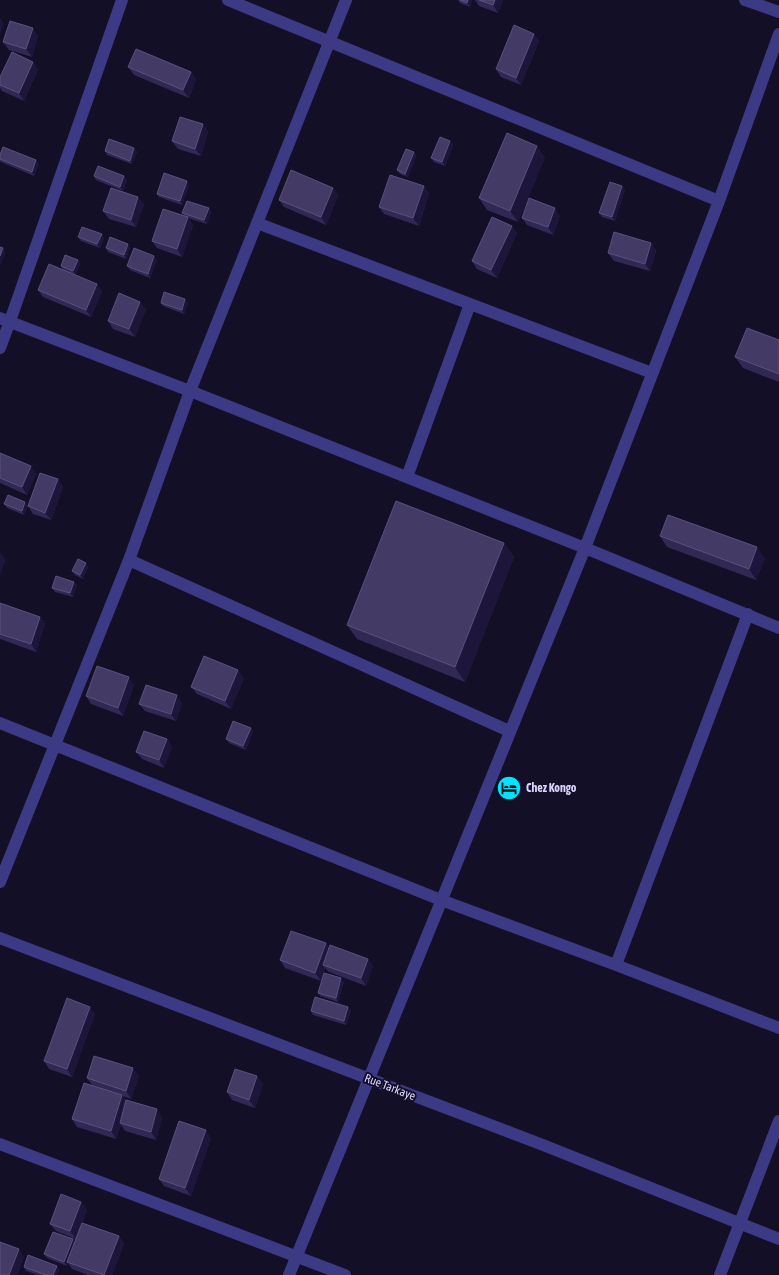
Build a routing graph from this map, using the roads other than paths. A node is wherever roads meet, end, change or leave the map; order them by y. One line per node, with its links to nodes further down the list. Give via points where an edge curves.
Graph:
1 (122, 0): 11 (street)
2 (228, 0): 7 (street)
3 (346, 0): 7 (street)
4 (745, 0): 5 (street)
5 (779, 12)
6 (779, 34): 8 (street)
7 (329, 41): 8 (street); 9 (street)
8 (719, 201): 13 (street)
9 (257, 222): 10 (street); 14 (street)
10 (470, 304): 13 (street); 15 (street)
11 (5, 320): 12 (street); 14 (street)
12 (0, 348)
13 (652, 373): 16 (street)
14 (190, 390): 15 (street); 17 (street)
15 (408, 477): 16 (street)
16 (585, 548): 18 (street); 21 (street)
17 (129, 560): 21 (street); 22 (street)
18 (748, 614): 19 (street); 26 (street)
19 (779, 628)
20 (0, 723): 22 (street)
21 (510, 731): 24 (street)
22 (54, 745): 23 (street); 24 (street)
23 (0, 882)
24 (441, 900): 26 (street); 28 (street)
25 (0, 938): 28 (street, Rue Tarkaye)
26 (616, 965): 27 (street)
27 (779, 1028)
28 (369, 1079): 31 (street, Rue Tarkaye); 33 (street)
29 (779, 1121): 31 (street)
30 (0, 1144): 33 (street)
31 (740, 1224): 32 (street, Rue Tarkaye); 36 (street)
32 (779, 1239)
33 (296, 1257): 34 (street); 35 (street)
34 (289, 1275)
35 (345, 1275)
36 (720, 1275)

